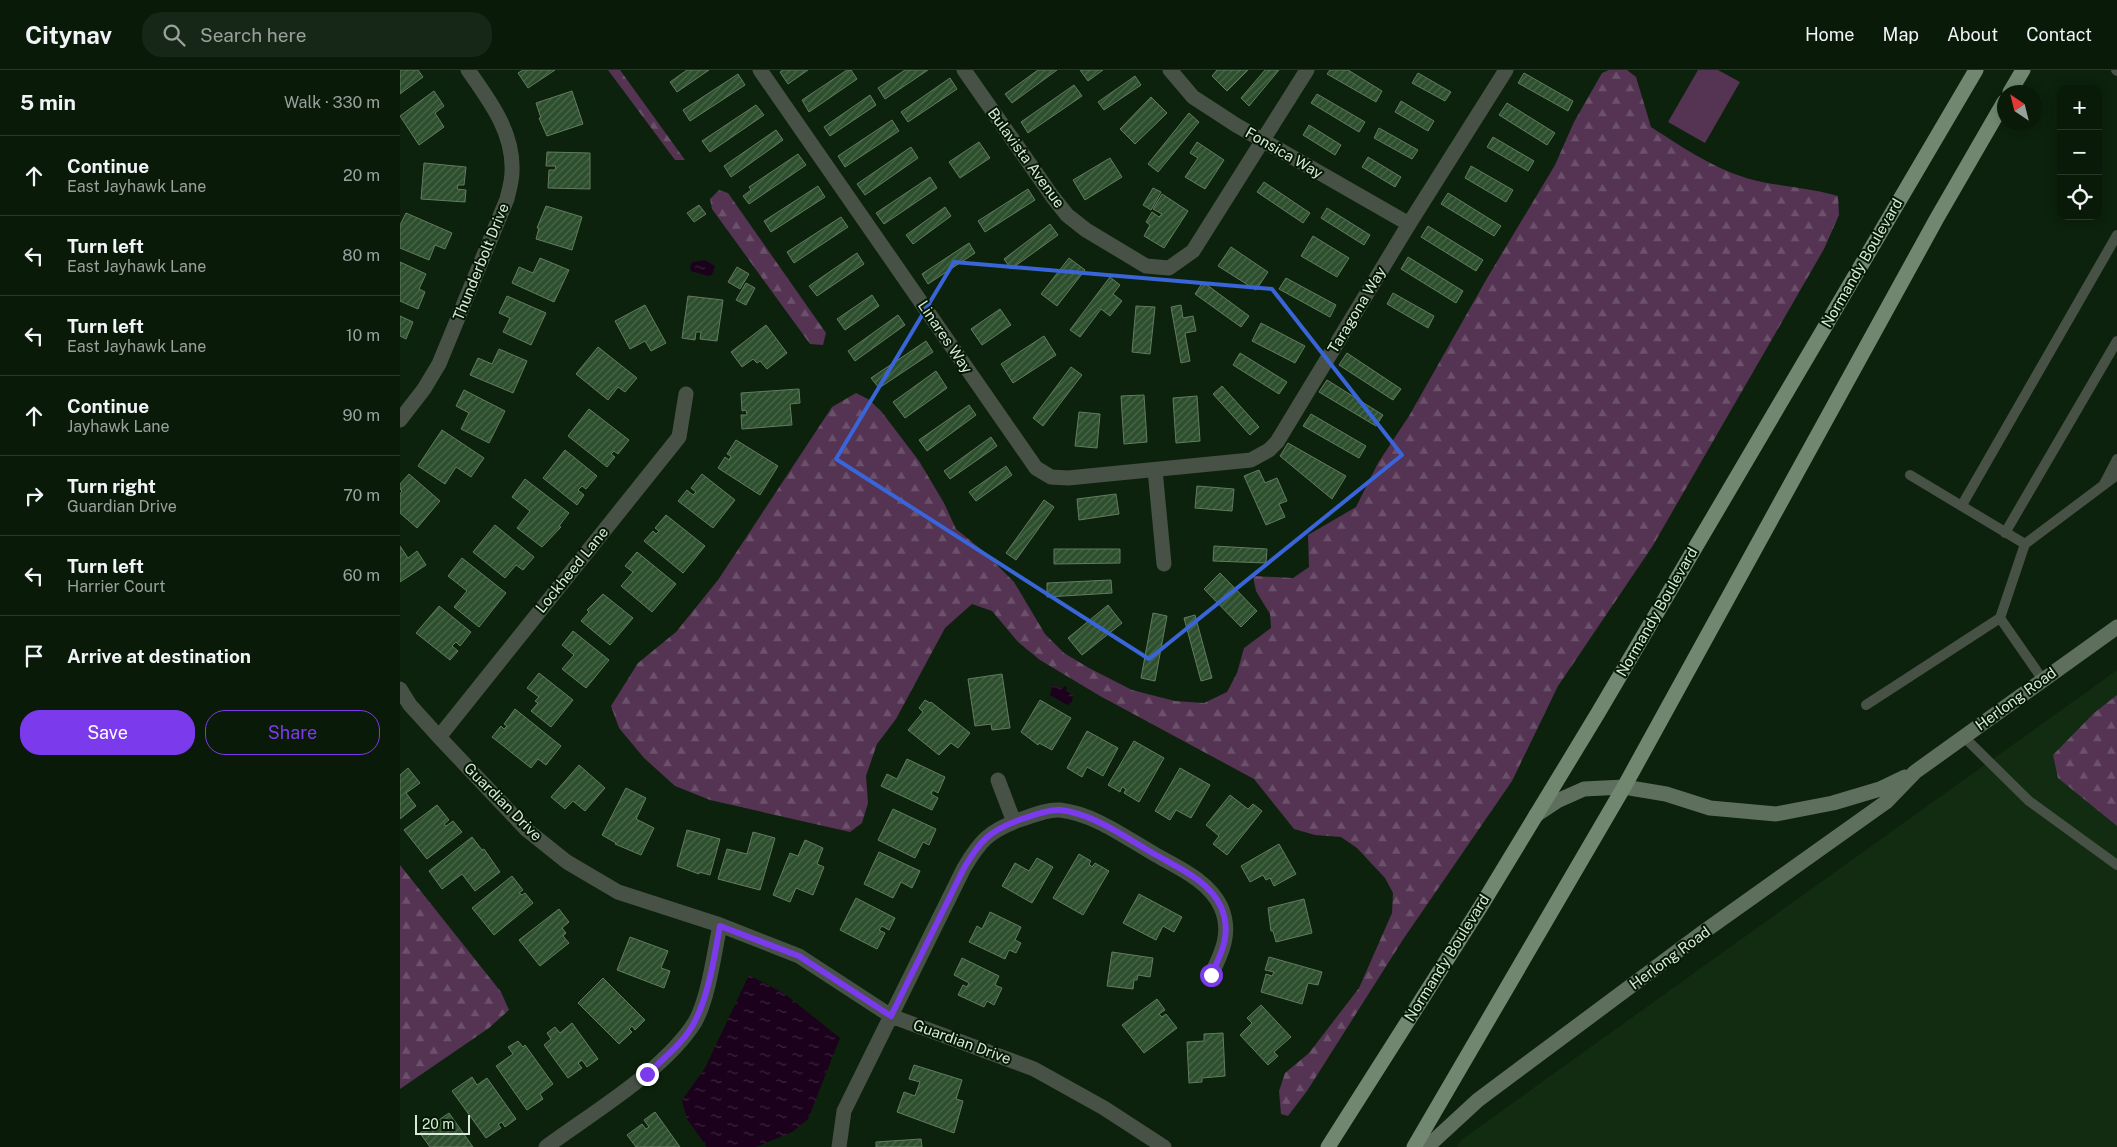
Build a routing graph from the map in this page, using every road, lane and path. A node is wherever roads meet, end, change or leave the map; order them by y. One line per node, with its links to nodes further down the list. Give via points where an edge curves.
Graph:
1 (468, 70): 16 (street, Thunderbolt Drive, via 495,108 507,137 512,171 507,199 439,364)
2 (760, 70): 18 (street, Linares Way, via 1036,468 1051,477 1068,478)
3 (964, 70): 11 (street, Bulavista Avenue, via 1067,215 1146,266 1169,268 1194,251)
4 (1170, 70): 11 (street, Fonsica Way, via 1193,97)
5 (1307, 70): 11 (street, Bulavista Avenue)
6 (1506, 70): 12 (street, Taragona Way)
7 (1976, 70): 36 (main road, Normandy Boulevard)
8 (2023, 70): 9 (main road)
9 (2014, 85)
10 (1997, 114): 35 (main road, via 1932,226)
11 (1263, 141): 12 (street, Fonsica Way)
12 (1410, 224): 18 (street, Taragona Way, via 1277,442 1269,450 1251,460)
13 (2117, 235): 22 (lane)
14 (2117, 341): 23 (lane)
15 (686, 394): 31 (street, Lockheed Lane, via 679,437)
16 (400, 420)
17 (2117, 459): 21 (lane)
18 (1155, 470): 25 (street)
19 (1910, 475): 22 (lane)
20 (2117, 476): 21 (lane)
21 (2102, 487): 24 (lane)
22 (1962, 505): 23 (lane)
23 (2006, 532): 24 (lane)
24 (2025, 544): 26 (lane)
25 (1164, 564)
26 (2000, 618): 28 (lane); 30 (lane)
27 (2117, 627): 28 (street, Herlong Road)
28 (2044, 680): 32 (street, Herlong Road)
29 (400, 689): 31 (street, Guardian Drive)
30 (1866, 705)
31 (439, 737): 39 (street, Guardian Drive, via 526,830 567,862 618,892)
32 (1964, 738): 33 (street, Herlong Road); 38 (lane, via 2029,801)
33 (1915, 772): 35 (street, Herlong Road, via 1880,789 1833,804 1776,814 1710,808 1666,794); 47 (street, Herlong Road, via 1886,802 1702,933 1478,1100)
34 (998, 780): 37 (street)
35 (1624, 787): 36 (street, Herlong Road, via 1584,789); 46 (main road)
36 (1536, 815): 45 (main road, Normandy Boulevard)
37 (1014, 822): 40 (street, via 1058,810 1092,818 1200,880 1220,906 1225,923 1225,946); 41 (street, via 994,830 976,846)
38 (2117, 865)
39 (720, 926): 41 (street, Guardian Drive, via 799,956); 42 (street, via 708,987 696,1020 675,1048 647,1074)
40 (1211, 975)
41 (891, 1016): 43 (street, via 844,1111); 44 (street, Guardian Drive, via 1034,1069 1104,1108)
42 (546, 1147)
43 (839, 1147)
44 (1164, 1147)
45 (1328, 1147)
46 (1414, 1147)
47 (1427, 1147)

